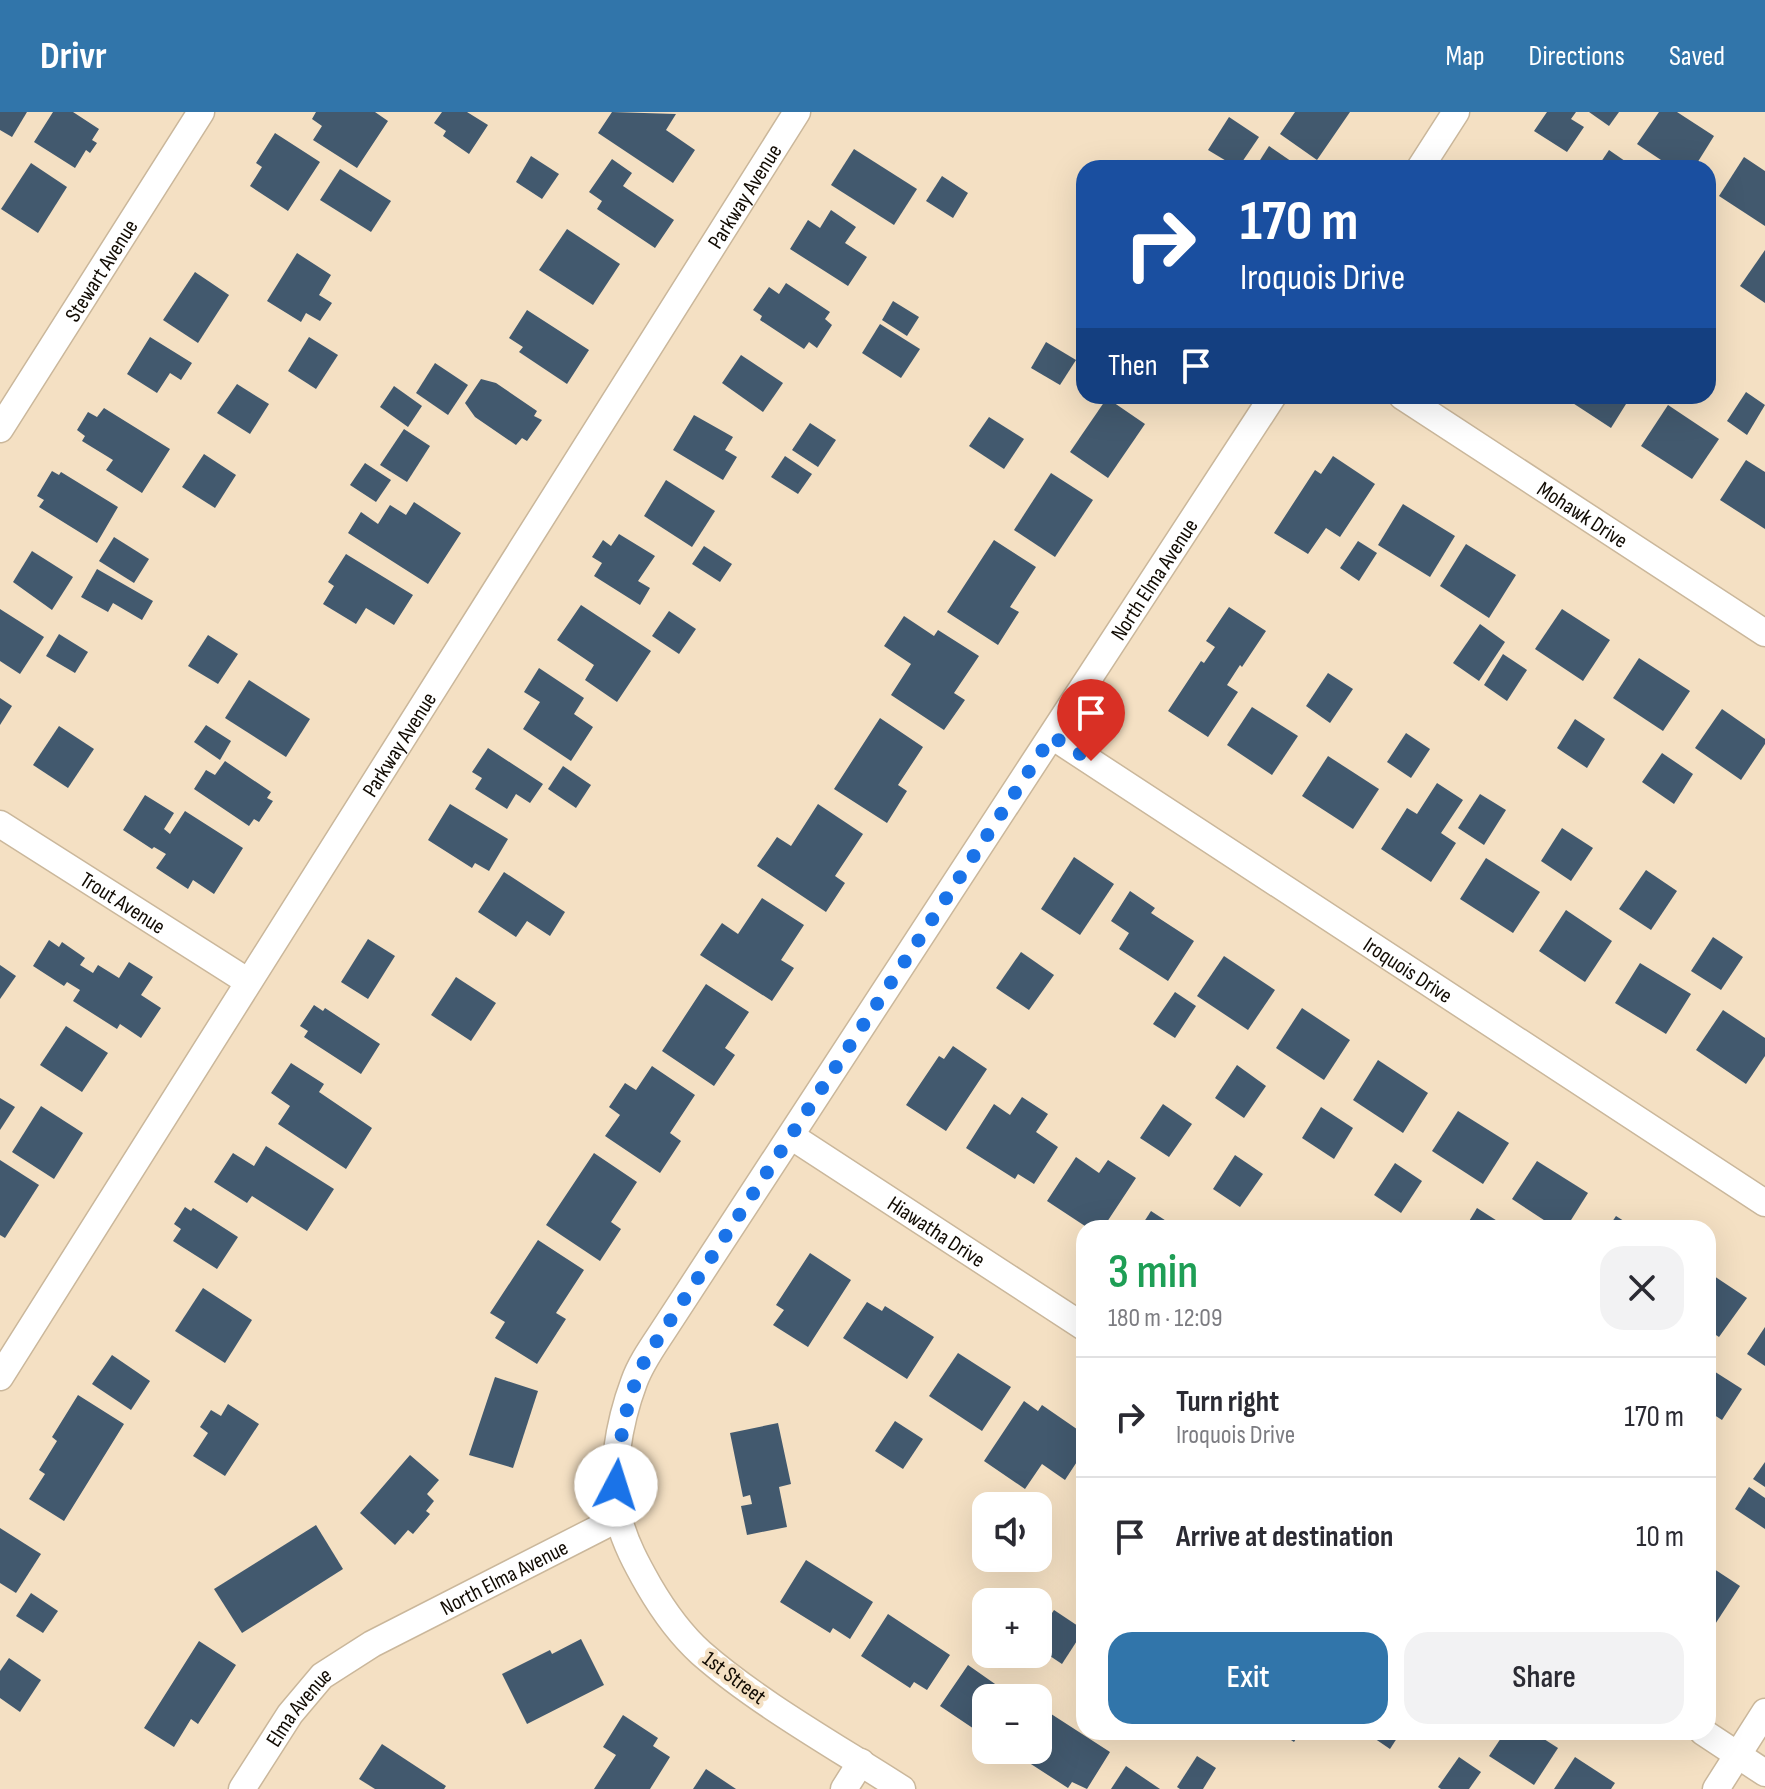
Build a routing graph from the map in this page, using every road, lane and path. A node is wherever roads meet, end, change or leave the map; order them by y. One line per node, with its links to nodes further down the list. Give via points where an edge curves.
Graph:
1 (201, 112): 7 (street, Stewart Avenue)
2 (797, 112): 11 (street, Parkway Avenue)
3 (1456, 112): 4 (street)
4 (1425, 160)
5 (1268, 404): 9 (street, North Elma Avenue)
6 (1414, 404): 8 (street, Mohawk Drive)
7 (0, 429)
8 (1765, 633)
9 (1052, 736): 12 (street, North Elma Avenue); 13 (street, Iroquois Drive)
10 (0, 824): 11 (street, Trout Avenue)
11 (247, 981): 15 (street, Parkway Avenue)
12 (791, 1136): 14 (street, Hiawatha Drive); 16 (street, North Elma Avenue, via 635,1379 619,1447)
13 (1765, 1203)
14 (1076, 1322)
15 (0, 1377)
16 (619, 1518): 17 (street, North Elma Avenue); 21 (street, 1st Street, via 651,1590 700,1652)
17 (372, 1644): 23 (street, Elma Avenue, via 322,1676 305,1694)
18 (1765, 1712): 20 (street)
19 (1716, 1740): 20 (street)
20 (1738, 1754): 22 (street); 26 (street)
21 (861, 1762): 24 (street); 25 (street, 1st Street)
22 (1765, 1773)
23 (242, 1789)
24 (844, 1789)
25 (902, 1789)
26 (1716, 1789)

